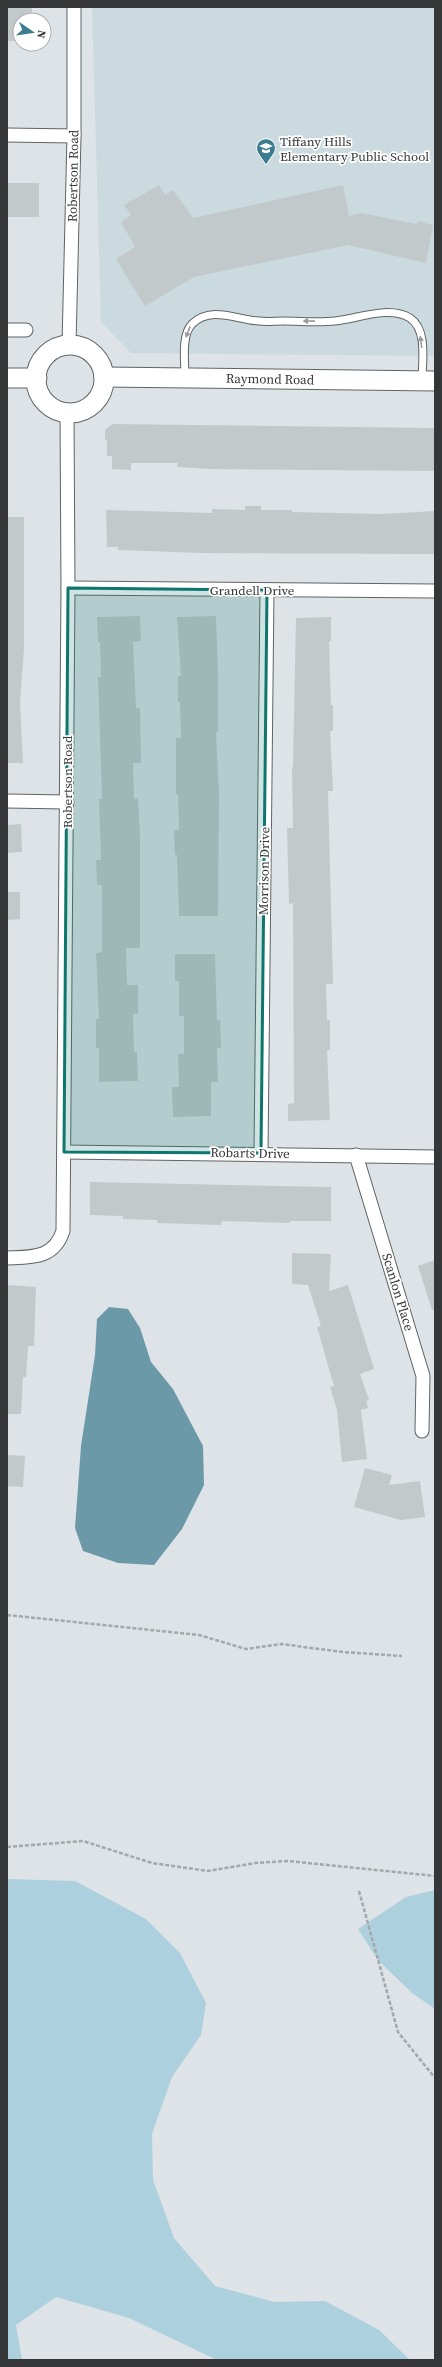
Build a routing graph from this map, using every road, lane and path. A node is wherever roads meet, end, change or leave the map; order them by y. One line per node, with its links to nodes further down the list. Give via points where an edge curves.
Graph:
1 (74, 7): 3 (street, Robertson Road)
2 (7, 135): 3 (street)
3 (74, 136): 6 (street, Robertson Road)
4 (7, 330): 5 (street)
5 (26, 330)
6 (69, 345): 7 (street, via 90,351 102,367); 9 (street, via 51,351 44,358)
7 (104, 377): 10 (street, Raymond Road); 12 (street, via 103,388 92,405 83,410)
8 (7, 378): 9 (street)
9 (37, 378): 12 (street, via 38,389 43,399 51,407)
10 (185, 378): 11 (street, Raymond Road); 11 (lane, one-way to 10, via 419,328 410,318 387,313 334,321 258,321 207,314 192,324 186,338)
11 (428, 381)
12 (67, 412): 13 (street, Robertson Road)
13 (68, 588): 14 (street, Grandell Drive); 17 (street, Robertson Road)
14 (267, 590): 15 (street, Grandell Drive); 19 (street, Morrison Drive)
15 (435, 591)
16 (7, 801): 17 (street)
17 (67, 802): 18 (street, Robertson Road)
18 (64, 1152): 19 (street, Robarts Drive); 22 (street, Robertson Road, via 61,1238 45,1255)
19 (261, 1153): 20 (street, Robarts Drive)
20 (356, 1155): 21 (street, Robarts Drive); 23 (street, Scanlon Place, via 423,1376)
21 (435, 1157)
22 (7, 1258)
23 (422, 1431)
24 (7, 1615): 25 (path, via 198,1635 246,1649 281,1644)
25 (402, 1656)
26 (7, 1847): 27 (path, via 83,1841 152,1863 208,1871 255,1863 288,1861)
27 (435, 1876)
28 (359, 1891): 29 (path, via 398,2032)
29 (435, 2078)

